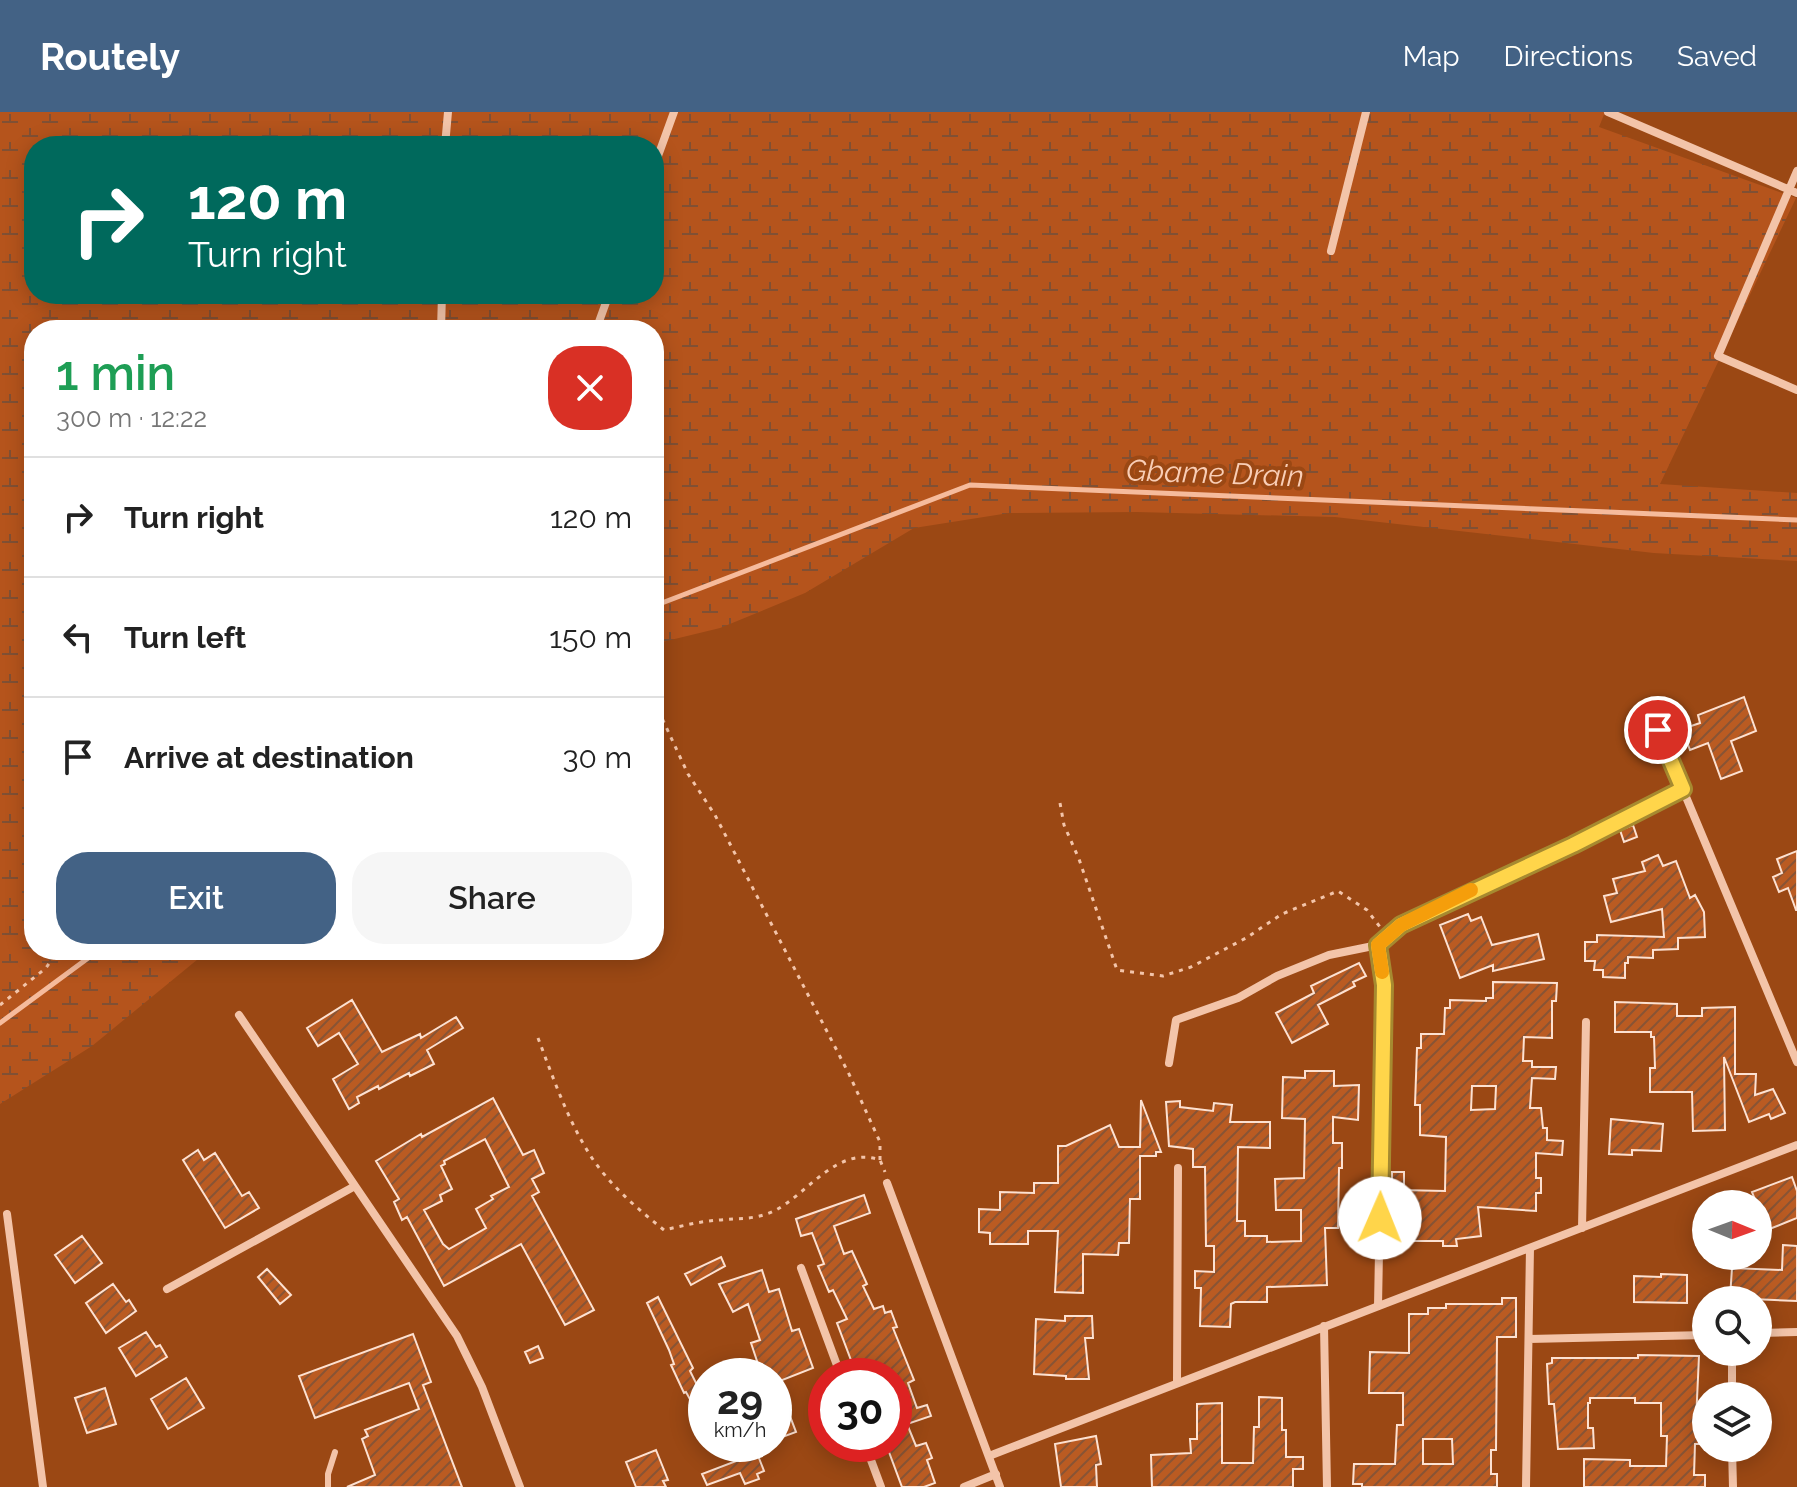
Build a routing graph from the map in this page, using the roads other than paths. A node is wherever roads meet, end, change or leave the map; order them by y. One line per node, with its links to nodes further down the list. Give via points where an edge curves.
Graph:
1 (448, 112): 5 (street)
2 (674, 112): 6 (street)
3 (1366, 112): 9 (street)
4 (1607, 112): 8 (street)
5 (446, 136)
6 (664, 140)
7 (1797, 171): 8 (street)
8 (1793, 191): 10 (street, via 1718,356)
9 (1331, 251)
10 (1797, 390)
11 (1658, 730): 12 (street)
12 (1683, 789): 13 (street, via 1401,925); 16 (street)
13 (1378, 945): 17 (street, via 1329,955 1176,1020); 27 (street, via 1384,985)
14 (239, 1015): 21 (street)
15 (1586, 1022): 23 (street)
16 (1797, 1062)
17 (1169, 1063)
18 (1797, 1145): 23 (street)
19 (1178, 1168): 34 (street)
20 (887, 1183): 36 (street)
21 (355, 1186): 26 (street); 42 (street, via 457,1336)
22 (7, 1214): 40 (street)
23 (1582, 1228): 24 (street)
24 (1530, 1248): 27 (street); 32 (street)
25 (801, 1268): 33 (street)
26 (167, 1289)
27 (1378, 1306): 28 (street)
28 (1324, 1326): 34 (street); 46 (street)
29 (1797, 1332): 30 (street)
30 (1772, 1333)
31 (1692, 1335): 32 (street)
32 (1529, 1339): 47 (street)
33 (834, 1358)
34 (1177, 1383): 36 (street)
35 (335, 1452): 41 (lane)
36 (989, 1456): 39 (street)
37 (872, 1462): 43 (street)
38 (1732, 1462): 48 (street)
39 (996, 1474): 44 (street); 45 (street)
40 (43, 1487)
41 (328, 1487)
42 (520, 1487)
43 (881, 1487)
44 (964, 1487)
45 (1000, 1487)
46 (1327, 1487)
47 (1526, 1487)
48 (1733, 1487)

